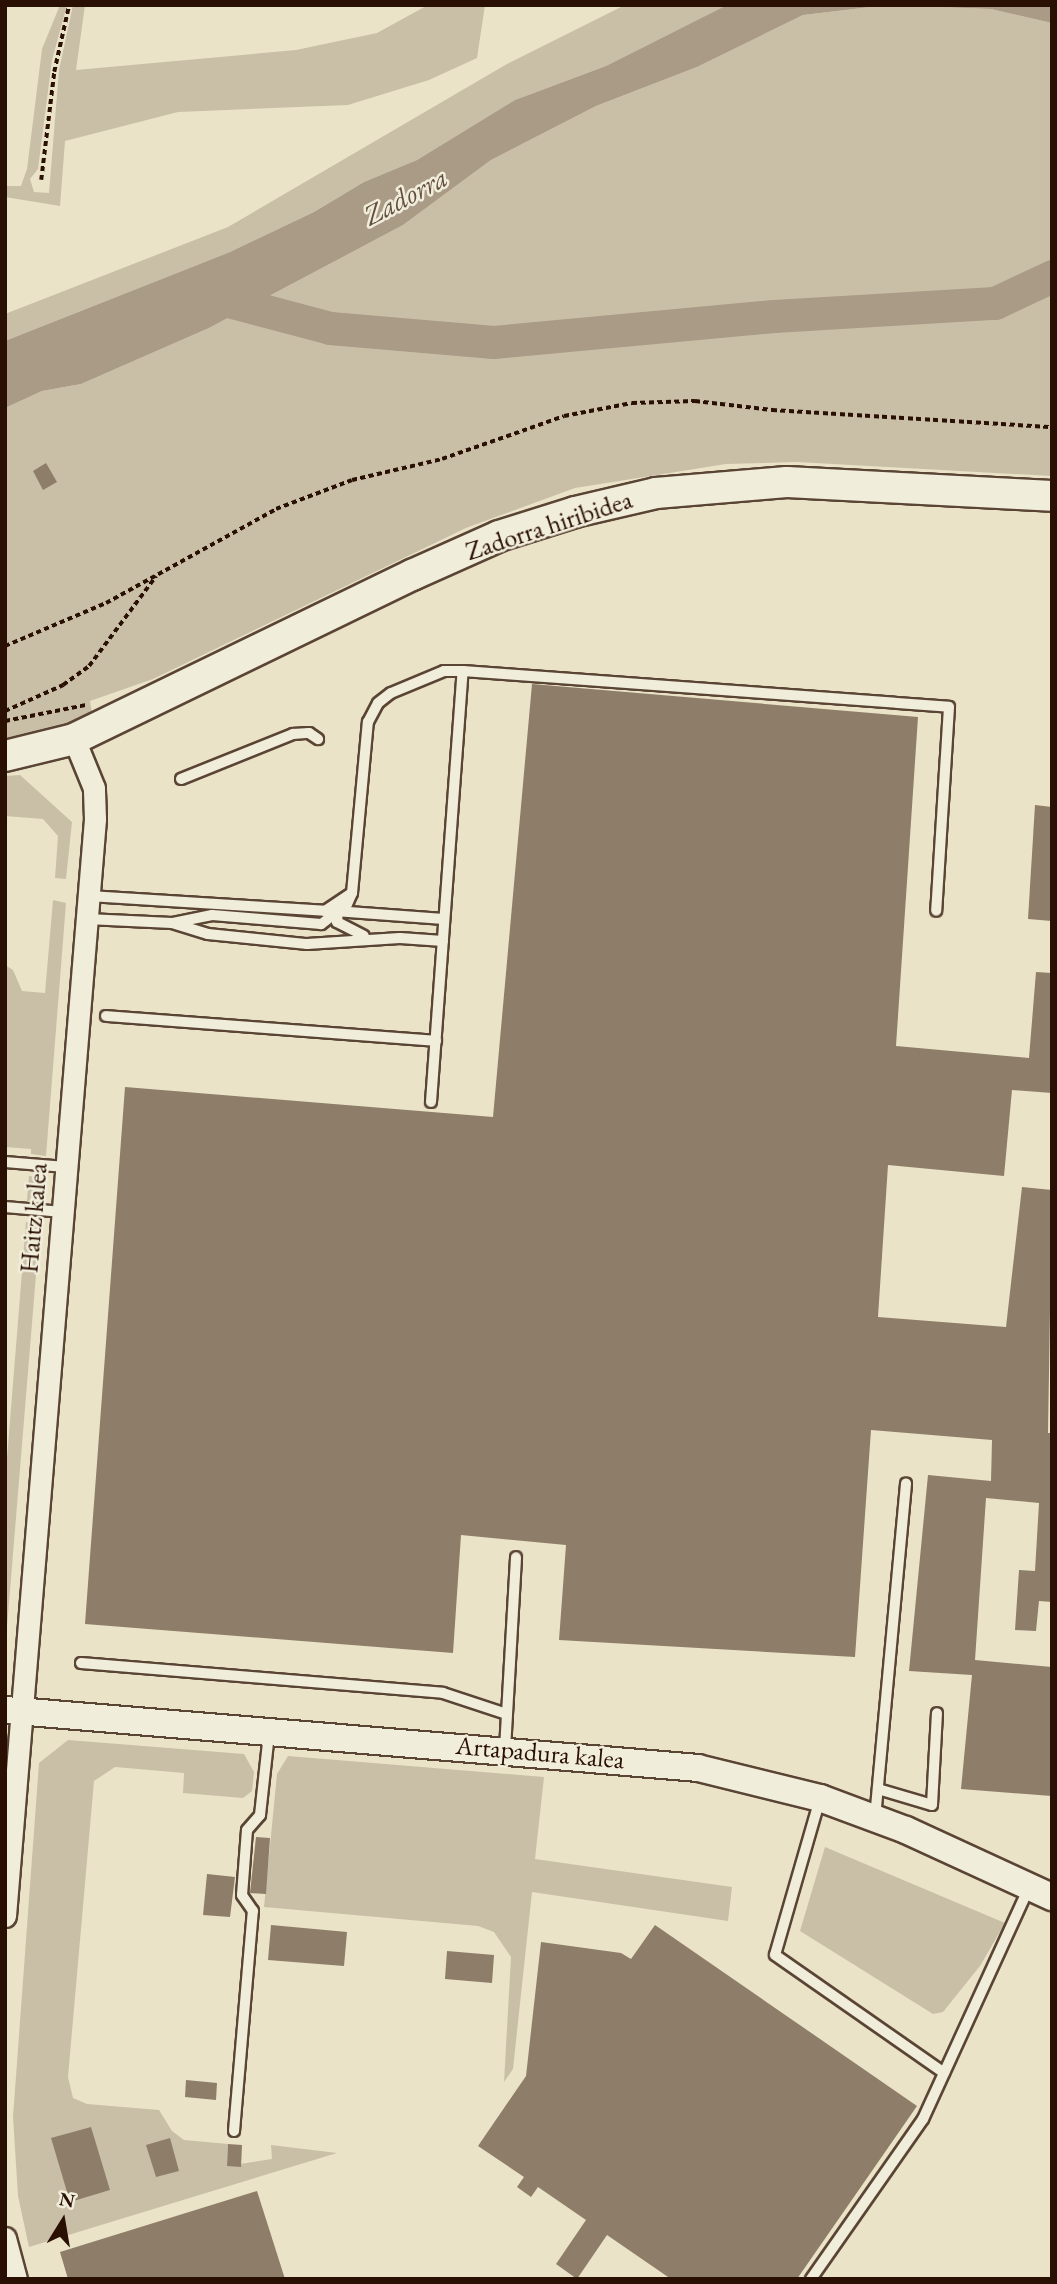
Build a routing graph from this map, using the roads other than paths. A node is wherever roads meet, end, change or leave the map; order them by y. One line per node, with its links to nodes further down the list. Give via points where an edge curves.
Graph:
1 (1052, 496): 3 (main road, Zadorra hiribidea, via 787,482 656,493 575,512 499,536 412,575)
2 (463, 671): 8 (lane, via 444,671 378,703 368,722 352,892 347,904); 9 (lane, via 949,706); 11 (lane)
3 (74, 739): 5 (main road, Zadorra hiribidea); 7 (street, Haitz kalea, via 94,788)
4 (318, 739): 6 (lane, via 309,733 293,734)
5 (5, 756)
6 (181, 779)
7 (89, 897): 8 (lane, via 325,911); 10 (street, Haitz kalea)
8 (338, 907): 11 (lane); 12 (lane, via 321,923 212,915); 13 (lane, via 337,922 353,934)
9 (936, 911)
10 (87, 919): 12 (lane); 19 (street, Haitz kalea)
11 (444, 919): 14 (lane)
12 (172, 923): 13 (lane, via 208,934 307,944)
13 (376, 939): 14 (lane)
14 (443, 941): 16 (lane)
15 (106, 1016): 16 (lane)
16 (436, 1041): 17 (lane)
17 (431, 1102)
18 (5, 1162): 19 (lane)
19 (66, 1167): 21 (street, Haitz kalea)
20 (5, 1207): 21 (lane)
21 (62, 1212): 25 (street, Haitz kalea)
22 (906, 1483): 30 (lane)
23 (516, 1557): 27 (lane)
24 (81, 1663): 27 (lane, via 443,1693)
25 (13, 1711): 28 (street, Artapadura kalea); 34 (street, Haitz kalea)
26 (937, 1713): 30 (lane, via 932,1805)
27 (507, 1714): 29 (lane)
28 (269, 1734): 29 (street, Artapadura kalea); 36 (lane, via 260,1815 247,1830 242,1895 253,1912)
29 (505, 1749): 31 (street, Artapadura kalea, via 698,1768)
30 (878, 1789): 32 (lane)
31 (820, 1798): 32 (street, Artapadura kalea); 35 (lane, via 775,1955)
32 (875, 1818): 33 (street, Artapadura kalea)
33 (1040, 1892): 35 (lane)
34 (5, 1916)
35 (944, 2073): 39 (lane, via 923,2119)
36 (234, 2131)
37 (5, 2238): 38 (street)
38 (16, 2279)
39 (811, 2279)

